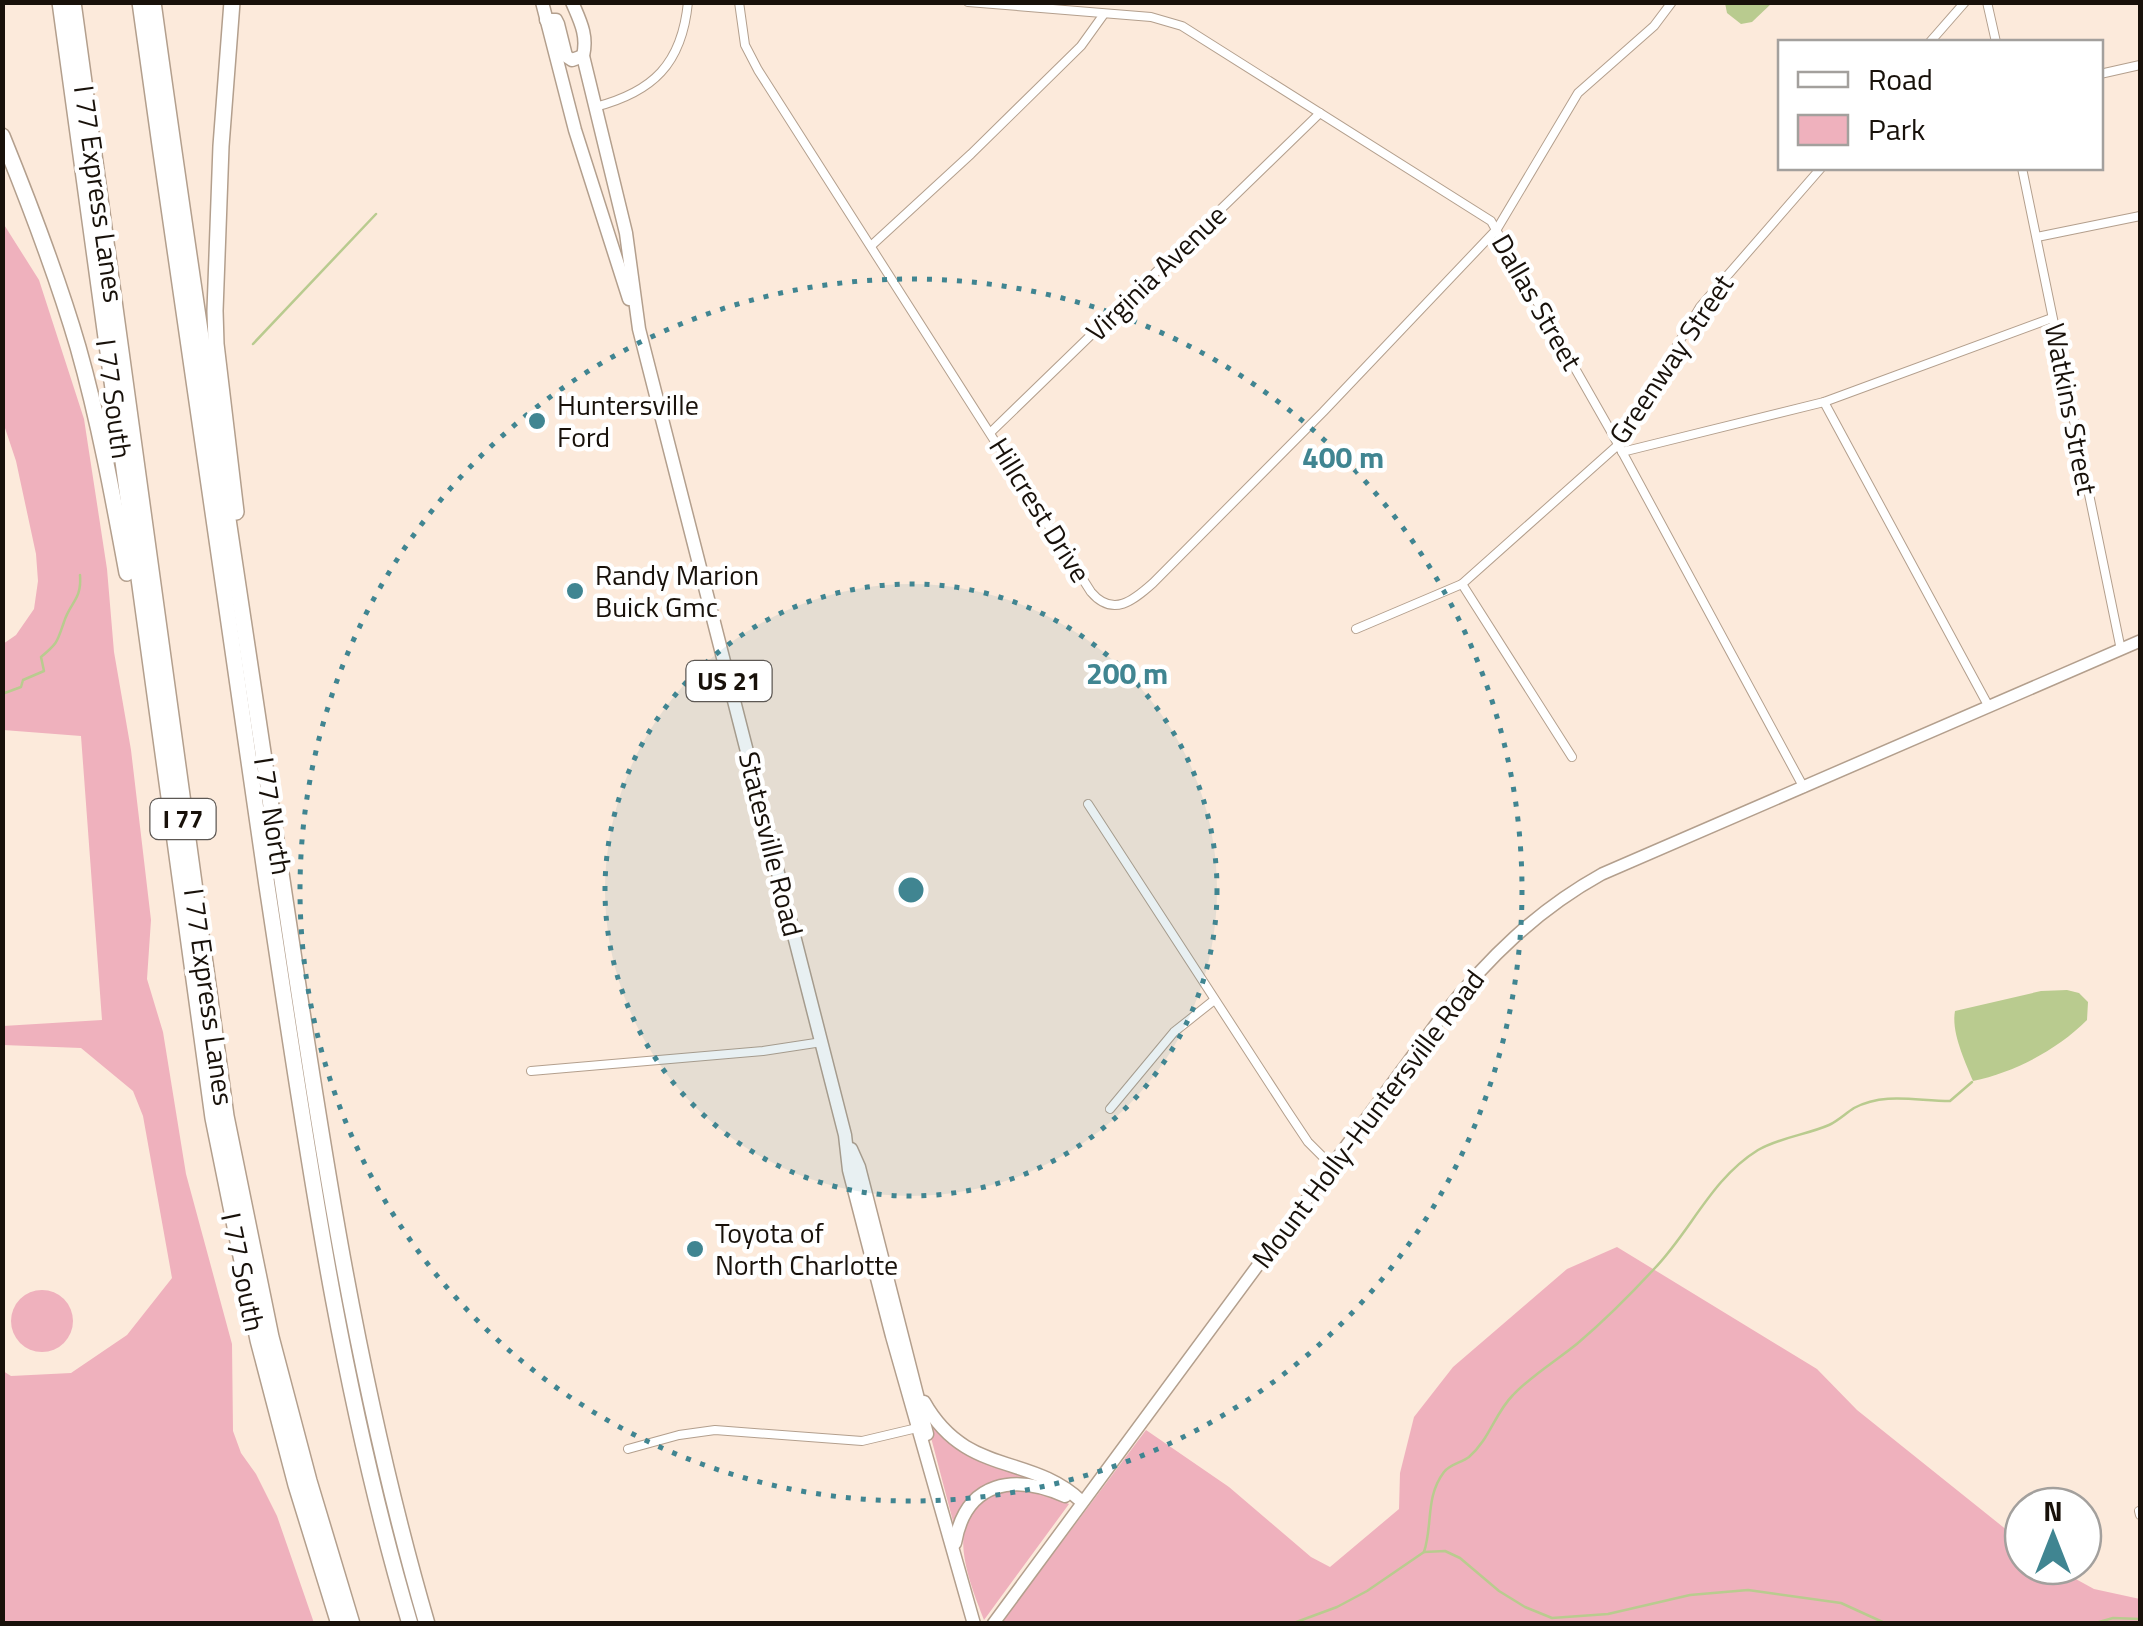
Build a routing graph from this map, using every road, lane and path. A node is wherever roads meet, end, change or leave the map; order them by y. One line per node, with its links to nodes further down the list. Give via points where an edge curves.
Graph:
1 (60, 2): 41 (highway, I 77 South / I 77)
2 (73, 2): 59 (highway, I 77 Express Lanes / I 77, via 226,1116 271,1337)
3 (140, 2): 60 (highway, I 77, via 312,1178 357,1419)
4 (153, 2): 36 (highway, I 77 North)
5 (232, 2): 36 (highway, via 215,311)
6 (542, 2): 15 (main road, Statesville Road / US 21)
7 (572, 2): 18 (main road, Statesville Road / US 21, via 585,37)
8 (688, 2): 21 (street, via 664,71 627,98)
9 (738, 2): 29 (street, Hillcrest Drive, via 744,46)
10 (968, 2): 14 (street, Dallas Street)
11 (1672, 2): 27 (street, Hillcrest Drive, via 1578,93)
12 (1965, 2): 16 (street)
13 (1987, 2): 17 (street)
14 (1104, 14): 22 (street, Dallas Street, via 1182,26); 29 (street, via 1081,46)
15 (546, 20): 18 (main road, via 556,20 566,56); 31 (main road, Statesville Road / US 21)
16 (1932, 40)
17 (1996, 40)
18 (582, 56): 21 (main road, Statesville Road / US 21)
19 (2140, 66): 20 (street)
20 (2103, 73)
21 (594, 107): 31 (main road, Statesville Road / US 21, via 626,233)
22 (1320, 113): 27 (street, Dallas Street); 33 (street, Virginia Avenue)
23 (2, 136): 41 (highway, via 52,264 89,390)
24 (1819, 170): 34 (street, Greenway Street, via 1700,307)
25 (2022, 170): 28 (street, Watkins Street)
26 (2140, 216): 28 (street)
27 (1497, 229): 33 (street, Hillcrest Drive, via 1247,490 1123,605 1104,603 1091,592); 34 (street, Dallas Street)
28 (2037, 238): 30 (street, Watkins Street)
29 (872, 245): 33 (street, Hillcrest Drive)
30 (2052, 318): 32 (street); 39 (street, Watkins Street)
31 (637, 320): 46 (main road, Statesville Road / US 21)
32 (1824, 402): 34 (street); 40 (street)
33 (990, 432)
34 (1620, 448): 35 (street, Greenway Street); 43 (street, Dallas Street)
35 (1462, 584): 37 (street, Greenway Street); 42 (street)
36 (240, 601): 61 (highway, I 77 North, via 346,1286)
37 (1356, 629)
38 (2140, 641): 39 (main road, Mount Holly-Huntersville Road)
39 (2121, 650): 40 (main road, Mount Holly-Huntersville Road)
40 (1990, 706): 43 (main road, Mount Holly-Huntersville Road)
41 (159, 737): 58 (highway, I 77 South / I 77, via 213,1118 242,1266 276,1413)
42 (1572, 757)
43 (1804, 788): 50 (main road, Mount Holly-Huntersville Road, via 1602,874 1534,918 1466,985)
44 (1088, 804): 45 (street)
45 (1212, 1001): 48 (street, via 1174,1032); 50 (street, via 1308,1142)
46 (822, 1042): 47 (street); 49 (main road, Statesville Road / US 21)
47 (531, 1071)
48 (1110, 1109)
49 (846, 1135): 51 (main road, Statesville Road / US 21); 52 (main road, Statesville Road / US 21, via 849,1170)
50 (1331, 1165): 55 (main road, Mount Holly-Huntersville Road)
51 (916, 1388): 54 (main road, Statesville Road / US 21); 55 (main road, via 958,1444 1057,1483)
52 (917, 1428): 53 (street, via 862,1442 715,1430); 54 (main road, Statesville Road / US 21)
53 (628, 1449)
54 (938, 1490): 56 (main road, Statesville Road / US 21)
55 (1082, 1502): 56 (main road, via 1035,1484 1002,1485 967,1510); 62 (main road, Mount Holly-Huntersville Road)
56 (954, 1550): 57 (main road, Statesville Road / US 21)
57 (972, 1618)
58 (339, 1624)
59 (352, 1624)
60 (410, 1624)
61 (427, 1624)
62 (993, 1624)

